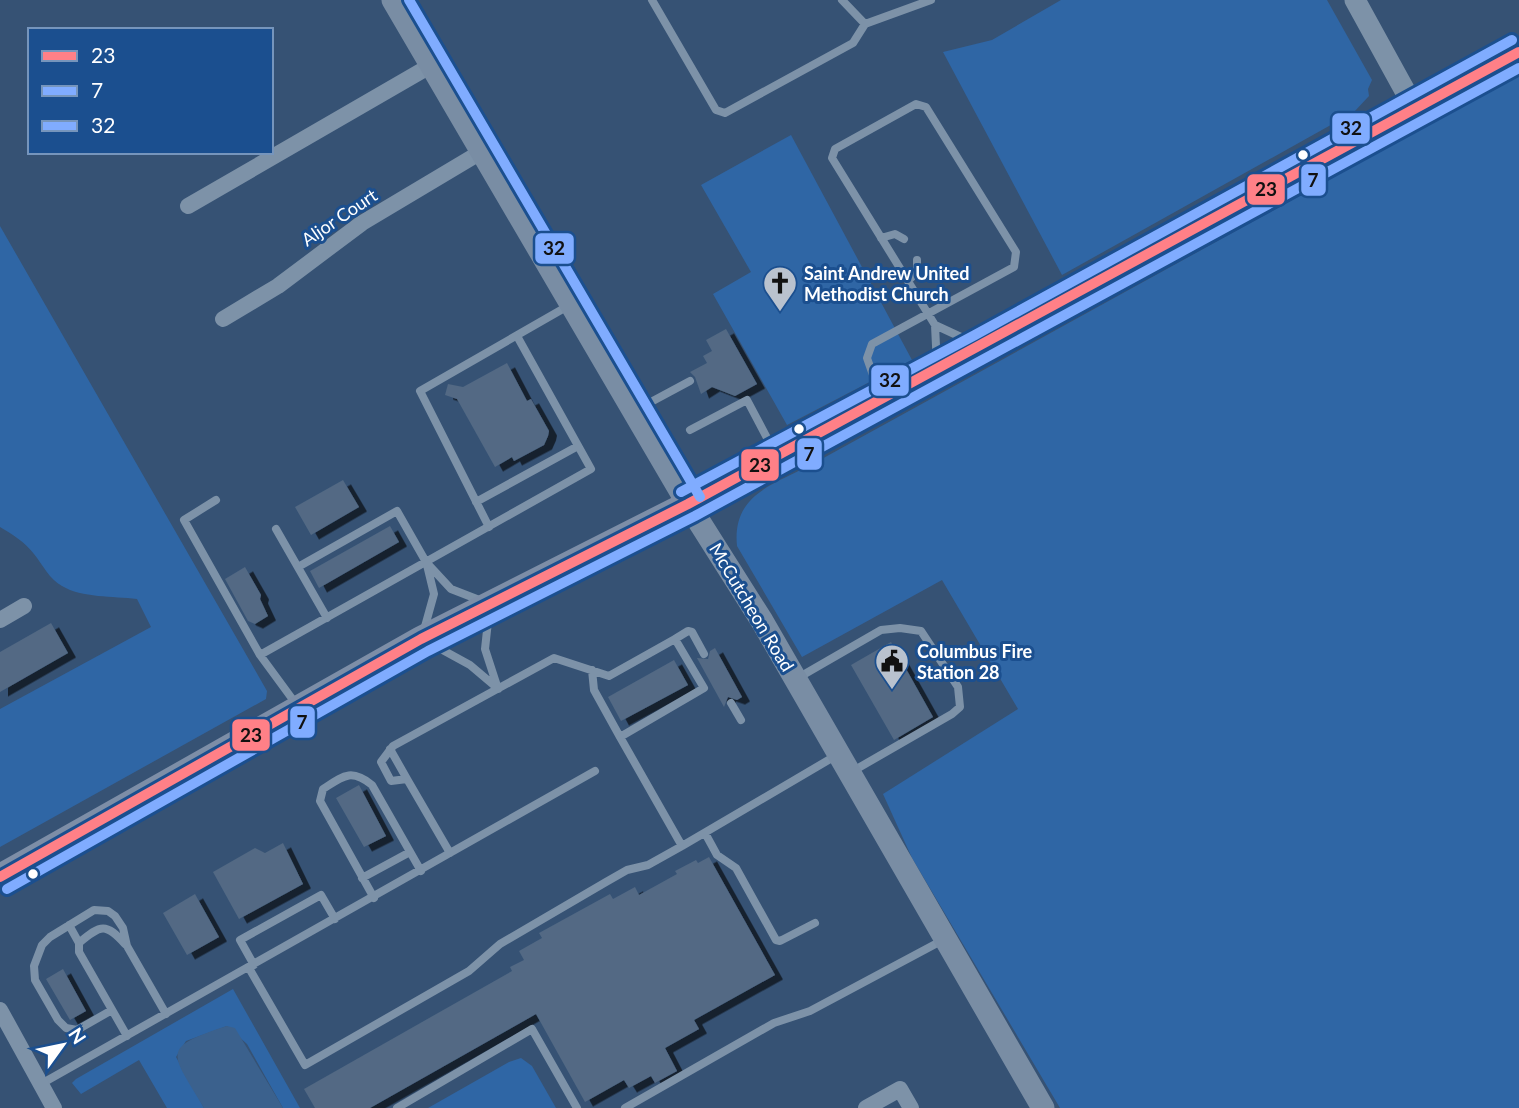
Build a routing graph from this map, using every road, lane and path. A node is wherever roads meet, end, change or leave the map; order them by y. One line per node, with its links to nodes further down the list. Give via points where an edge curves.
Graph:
1 (393, 0): 8 (main road, McCutcheon Road)
2 (652, 0): 6 (lane, via 716,110 722,113 853,43)
3 (842, 0): 6 (lane)
4 (931, 0): 6 (lane)
5 (1355, 0): 9 (street)
6 (864, 24)
7 (1519, 52): 9 (main road)
8 (430, 66): 10 (main road, McCutcheon Road); 11 (street)
9 (1415, 108): 21 (main road)
10 (481, 152): 16 (main road, McCutcheon Road); 18 (street, Aljor Court, via 362,223 278,286)
11 (188, 206)
12 (881, 238): 13 (lane, via 894,234); 15 (lane); 17 (lane, via 832,158 835,149 916,104 926,107 1016,253 1014,267)
13 (904, 239)
14 (916, 260): 15 (lane, via 917,272)
15 (908, 281): 17 (lane)
16 (571, 305): 20 (lane); 25 (main road, McCutcheon Road)
17 (928, 314): 19 (lane); 24 (lane, via 872,344 867,358)
18 (223, 319)
19 (935, 325): 21 (lane); 22 (lane)
20 (517, 336): 27 (lane); 30 (lane, via 420,391)
21 (982, 347): 22 (main road)
22 (937, 370): 24 (main road)
23 (691, 380): 25 (lane)
24 (882, 400): 28 (main road)
25 (634, 411): 31 (main road, McCutcheon Road)
26 (690, 430): 28 (lane, via 747,400)
27 (578, 446): 30 (lane); 32 (lane, via 591,469)
28 (776, 456): 31 (main road)
29 (216, 500): 43 (lane, via 184,520)
30 (477, 502): 32 (lane)
31 (688, 504): 36 (main road); 45 (main road, McCutcheon Road)
32 (489, 527): 34 (lane)
33 (276, 528): 35 (lane)
34 (426, 562): 35 (lane, via 397,511); 36 (lane, via 451,589); 38 (lane); 40 (lane, via 434,594)
35 (298, 567): 38 (lane)
36 (489, 604): 40 (main road); 46 (lane, via 485,649)
37 (24, 606): 39 (street)
38 (327, 618): 43 (lane)
39 (0, 620)
40 (422, 639): 46 (lane, via 470,665); 48 (main road)
41 (675, 639): 42 (lane, via 692,632); 44 (lane, via 609,676); 50 (lane, via 704,688)
42 (704, 654)
43 (260, 655): 48 (lane)
44 (592, 670): 46 (lane, via 554,658); 50 (lane, via 594,690)
45 (796, 679): 52 (main road, McCutcheon Road); 52 (lane, via 881,630 900,628 921,631 958,687 960,707 952,714)
46 (498, 689): 51 (lane)
47 (731, 702): 49 (lane)
48 (299, 707): 60 (main road)
49 (741, 720)
50 (620, 737): 56 (lane)
51 (390, 749): 54 (lane); 54 (lane, via 381,762 391,782)
52 (845, 763): 55 (lane); 66 (main road, McCutcheon Road)
53 (595, 771): 58 (lane)
54 (407, 779): 58 (lane)
55 (705, 833): 56 (lane); 64 (lane, via 717,855 736,868 776,940)
56 (682, 846): 69 (lane, via 648,865 627,870 500,944 469,971 305,1065)
57 (410, 852): 59 (lane); 61 (lane); 61 (lane, via 372,785 362,776 349,774 334,782 323,789 320,801)
58 (450, 853): 59 (lane)
59 (421, 871): 62 (lane)
60 (0, 877)
61 (362, 878): 62 (lane)
62 (373, 898): 63 (lane)
63 (335, 919): 69 (lane); 69 (lane, via 321,895 275,920 240,940)
64 (815, 923)
65 (69, 925): 67 (lane); 68 (lane, via 94,910 108,911 119,922); 71 (lane, via 42,945 34,966 35,980 66,1028 76,1030)
66 (946, 938): 78 (lane, via 810,1011 774,1023); 81 (main road, McCutcheon Road)
67 (79, 943): 68 (lane, via 102,928 112,929); 71 (lane, via 79,952)
68 (127, 946): 72 (lane)
69 (251, 966): 72 (lane)
70 (0, 1010): 74 (street)
71 (112, 1010): 73 (lane)
72 (166, 1014): 73 (lane)
73 (127, 1036): 74 (lane)
74 (41, 1084): 75 (street)
75 (54, 1108)
76 (397, 1108): 77 (lane, via 532,1029)
77 (577, 1108)
78 (625, 1108)
79 (866, 1108): 80 (street, via 900,1089)
80 (911, 1108)
81 (1043, 1108)

